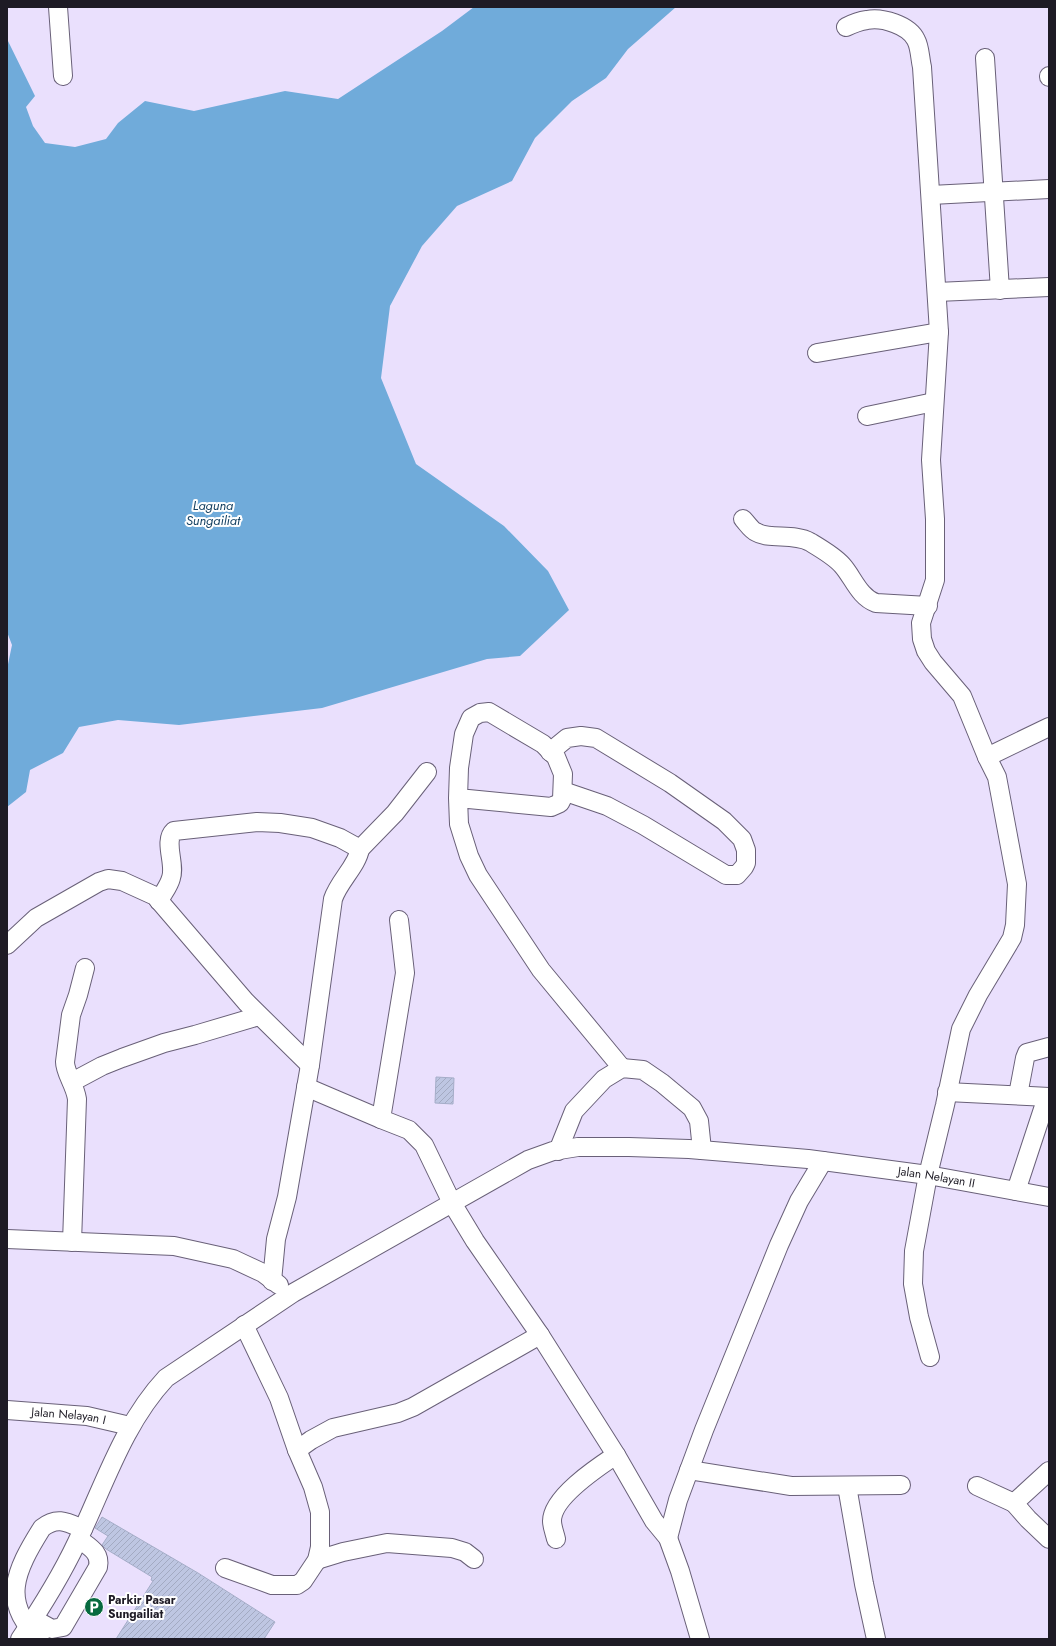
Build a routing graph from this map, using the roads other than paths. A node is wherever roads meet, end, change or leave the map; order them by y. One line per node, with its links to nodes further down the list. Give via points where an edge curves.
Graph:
1 (58, 7): 4 (street)
2 (846, 27): 7 (street, via 866,20 880,20 902,26 917,40 922,67)
3 (985, 58): 6 (street)
4 (63, 76)
5 (1049, 189): 6 (street)
6 (993, 191): 7 (street); 9 (street)
7 (930, 195): 10 (street)
8 (1049, 288): 9 (street)
9 (1000, 290): 10 (street)
10 (937, 292): 11 (street)
11 (939, 332): 12 (street); 13 (street)
12 (818, 353)
13 (934, 402): 14 (street); 16 (street, via 930,460 935,518 935,580)
14 (867, 416)
15 (744, 519): 16 (street, via 755,532 762,535 803,538 809,541 839,562 870,601)
16 (928, 606): 19 (street, via 922,623 922,639 926,651 962,696)
17 (1049, 727): 19 (street)
18 (550, 752): 21 (street, via 556,757 563,774); 21 (street, via 567,738 596,738 670,783 724,821 742,839 746,850 744,867 737,875 726,875 607,806); 22 (street, via 543,744 494,715 480,713 471,718 464,734)
19 (987, 757): 34 (street, via 997,777 1017,884 1015,924 1009,944 964,1021)
20 (427, 772): 23 (street, via 395,813)
21 (563, 791): 22 (street, via 560,803 551,807)
22 (458, 798): 31 (street, via 459,824 478,875 541,970)
23 (360, 849): 24 (street, via 340,838 312,828 280,823 257,822 174,831 169,839 172,877); 30 (street, via 334,899)
24 (151, 895): 26 (street, via 122,881 108,879 99,882 36,918); 28 (street)
25 (399, 920): 37 (street, via 405,973)
26 (7, 945)
27 (85, 968): 32 (street, via 69,1024 65,1066)
28 (259, 1016): 30 (street); 32 (street, via 164,1043 102,1066)
29 (1049, 1047): 35 (street, via 1027,1053)
30 (310, 1065): 33 (street)
31 (622, 1068): 38 (street, via 643,1070 662,1082 692,1108 698,1121); 39 (street, via 604,1079 574,1111)
32 (72, 1082): 46 (street, via 77,1099)
33 (306, 1087): 37 (street); 47 (street, via 287,1197 276,1239)
34 (947, 1092): 35 (street); 41 (street)
35 (1018, 1095): 36 (street)
36 (1048, 1097): 42 (street)
37 (381, 1119): 44 (street, via 409,1130 424,1145)
38 (702, 1150): 39 (street, Jalan Nelayan II, via 578,1147); 40 (street, Jalan Nelayan II)
39 (558, 1151): 44 (street, Jalan Nelayan II, via 528,1160)
40 (816, 1160): 41 (street, Jalan Nelayan II); 56 (street, via 779,1245)
41 (928, 1175): 42 (street, Jalan Nelayan II); 51 (street, via 914,1251 913,1284)
42 (1016, 1191): 43 (street, Jalan Nelayan II)
43 (1049, 1197)
44 (452, 1203): 48 (street, Jalan Nelayan II); 50 (street)
45 (7, 1239): 46 (street)
46 (72, 1242): 47 (street, via 183,1247 233,1259 263,1273)
47 (272, 1281): 48 (street)
48 (293, 1293): 49 (street, Jalan Nelayan II)
49 (244, 1325): 53 (street, Jalan Nelayan II, via 166,1378 150,1395); 54 (street, via 279,1398)
50 (540, 1335): 54 (street, via 413,1408 333,1428); 55 (street)
51 (930, 1357)
52 (7, 1410): 53 (street, Jalan Nelayan I, via 105,1419)
53 (130, 1426): 65 (street, Jalan Nelayan II)
54 (297, 1450): 69 (street, via 314,1487 320,1512 320,1547)
55 (616, 1455): 64 (street); 66 (street, via 581,1479 560,1503 552,1515)
56 (689, 1470): 58 (street); 62 (street)
57 (1049, 1471): 63 (street)
58 (713, 1475): 60 (street, via 791,1486); 62 (street)
59 (902, 1485): 60 (street)
60 (847, 1486): 73 (street)
61 (977, 1486): 63 (street)
62 (678, 1500): 64 (street)
63 (1014, 1503): 67 (street)
64 (661, 1530): 72 (street, via 680,1571)
65 (81, 1534): 71 (street, Jalan Nelayan II); 71 (street, via 98,1554 98,1567 63,1627); 71 (street, via 63,1521 50,1522 42,1528 9,1583 8,1598 11,1612)
66 (556, 1539)
67 (1049, 1539)
68 (474, 1559): 69 (street, via 465,1552 452,1548 387,1543)
69 (317, 1560): 70 (street, via 303,1581 297,1585 272,1585)
70 (225, 1568)
71 (30, 1632)
72 (700, 1639)
73 (876, 1639)

